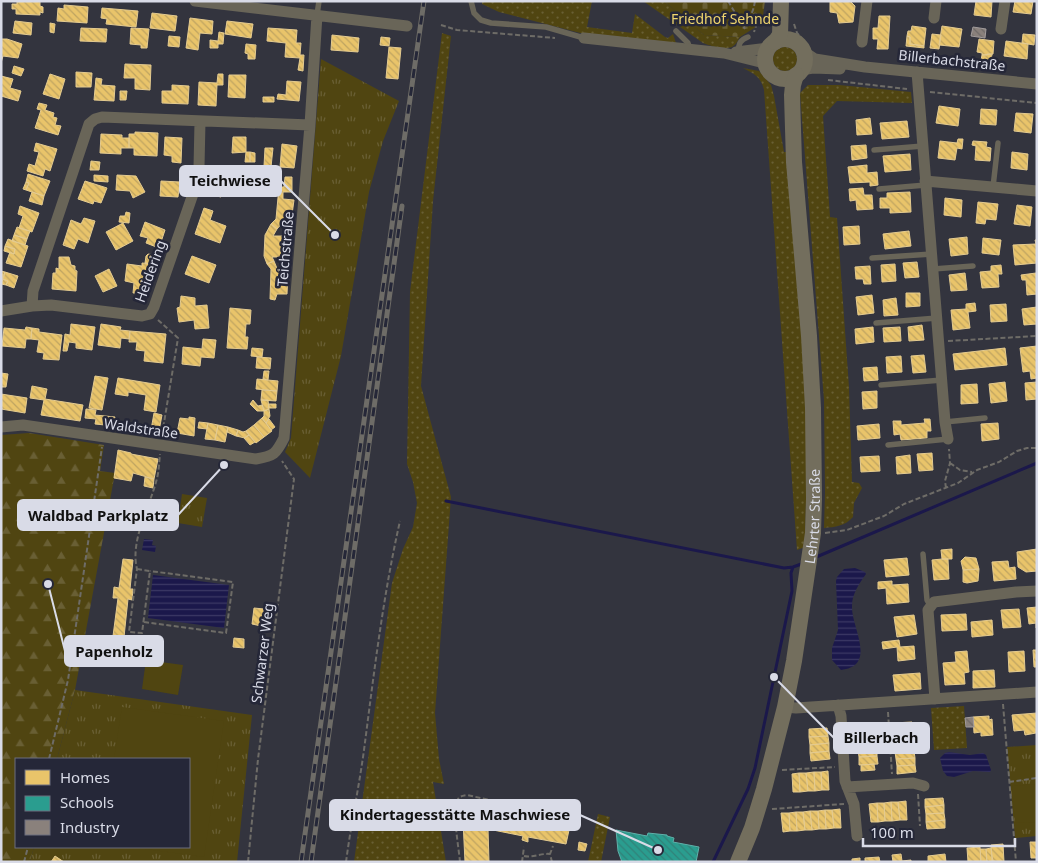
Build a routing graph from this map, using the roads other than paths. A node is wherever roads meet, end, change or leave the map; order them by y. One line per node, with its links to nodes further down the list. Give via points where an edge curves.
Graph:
1 (196, 1): 9 (street)
2 (319, 1): 9 (lane)
3 (471, 1): 15 (lane, via 474,13 481,20 546,27)
4 (781, 1): 17 (main road, via 780,35)
5 (789, 1): 18 (main road, via 791,35)
6 (867, 1): 16 (street)
7 (936, 1): 10 (street)
8 (1005, 1): 12 (street)
9 (317, 15): 11 (street); 28 (street, Teichstraße)
10 (934, 18)
11 (407, 26)
12 (1001, 29)
13 (676, 30): 19 (lane)
14 (748, 37): 20 (lane, via 741,40)
15 (584, 38): 19 (street)
16 (862, 42)
17 (772, 45): 18 (main road, via 785,39); 20 (street); 23 (main road, via 766,54)
18 (802, 46): 22 (street, Billerbachstraße, via 816,59); 25 (main road, via 805,58)
19 (690, 49): 21 (street)
20 (738, 52): 21 (street)
21 (724, 53): 23 (street, via 760,62)
22 (864, 67): 24 (street, Billerbachstraße); 25 (street, Billerbachstraße, via 813,68)
23 (771, 71): 25 (main road, via 784,79); 32 (main road, Lehrter Straße, via 783,93)
24 (917, 72): 26 (street, Billerbachstraße); 30 (street)
25 (799, 73): 32 (main road, Lehrter Straße, via 792,95)
26 (1037, 84)
27 (200, 122): 28 (street); 41 (street, via 102,118 89,124 33,291); 41 (street, Heidering, via 193,194 150,314 142,316 51,305)
28 (310, 125): 52 (street, Teichstraße, via 284,438)
29 (998, 143): 34 (lane)
30 (923, 146): 31 (lane); 33 (street)
31 (874, 150)
32 (794, 162): 59 (main road, Lehrter Straße, via 809,336 814,491 808,571)
33 (926, 183): 34 (street); 35 (lane); 37 (street)
34 (993, 187): 36 (street)
35 (879, 189)
36 (1037, 191)
37 (932, 254): 38 (lane); 40 (street)
38 (872, 258)
39 (973, 266): 40 (lane)
40 (933, 270): 43 (street)
41 (32, 306): 42 (street, Heidering)
42 (1, 311)
43 (937, 318): 44 (lane); 45 (street)
44 (876, 323)
45 (942, 380): 46 (lane); 48 (street)
46 (881, 385)
47 (985, 418): 48 (lane)
48 (945, 422): 50 (street)
49 (1, 427): 52 (street, Waldstraße, via 24,425 256,459)
50 (948, 439): 51 (lane)
51 (888, 445)
52 (276, 453)
53 (923, 554): 55 (lane)
54 (1037, 592): 55 (street, via 998,594)
55 (930, 605): 57 (street)
56 (1037, 692): 57 (street)
57 (935, 699): 58 (street)
58 (838, 706): 59 (street); 61 (street)
59 (785, 707): 63 (main road, Lehrter Straße, via 764,789)
60 (921, 785): 61 (street)
61 (847, 787): 62 (street, via 854,804)
62 (856, 836)
63 (738, 862)

